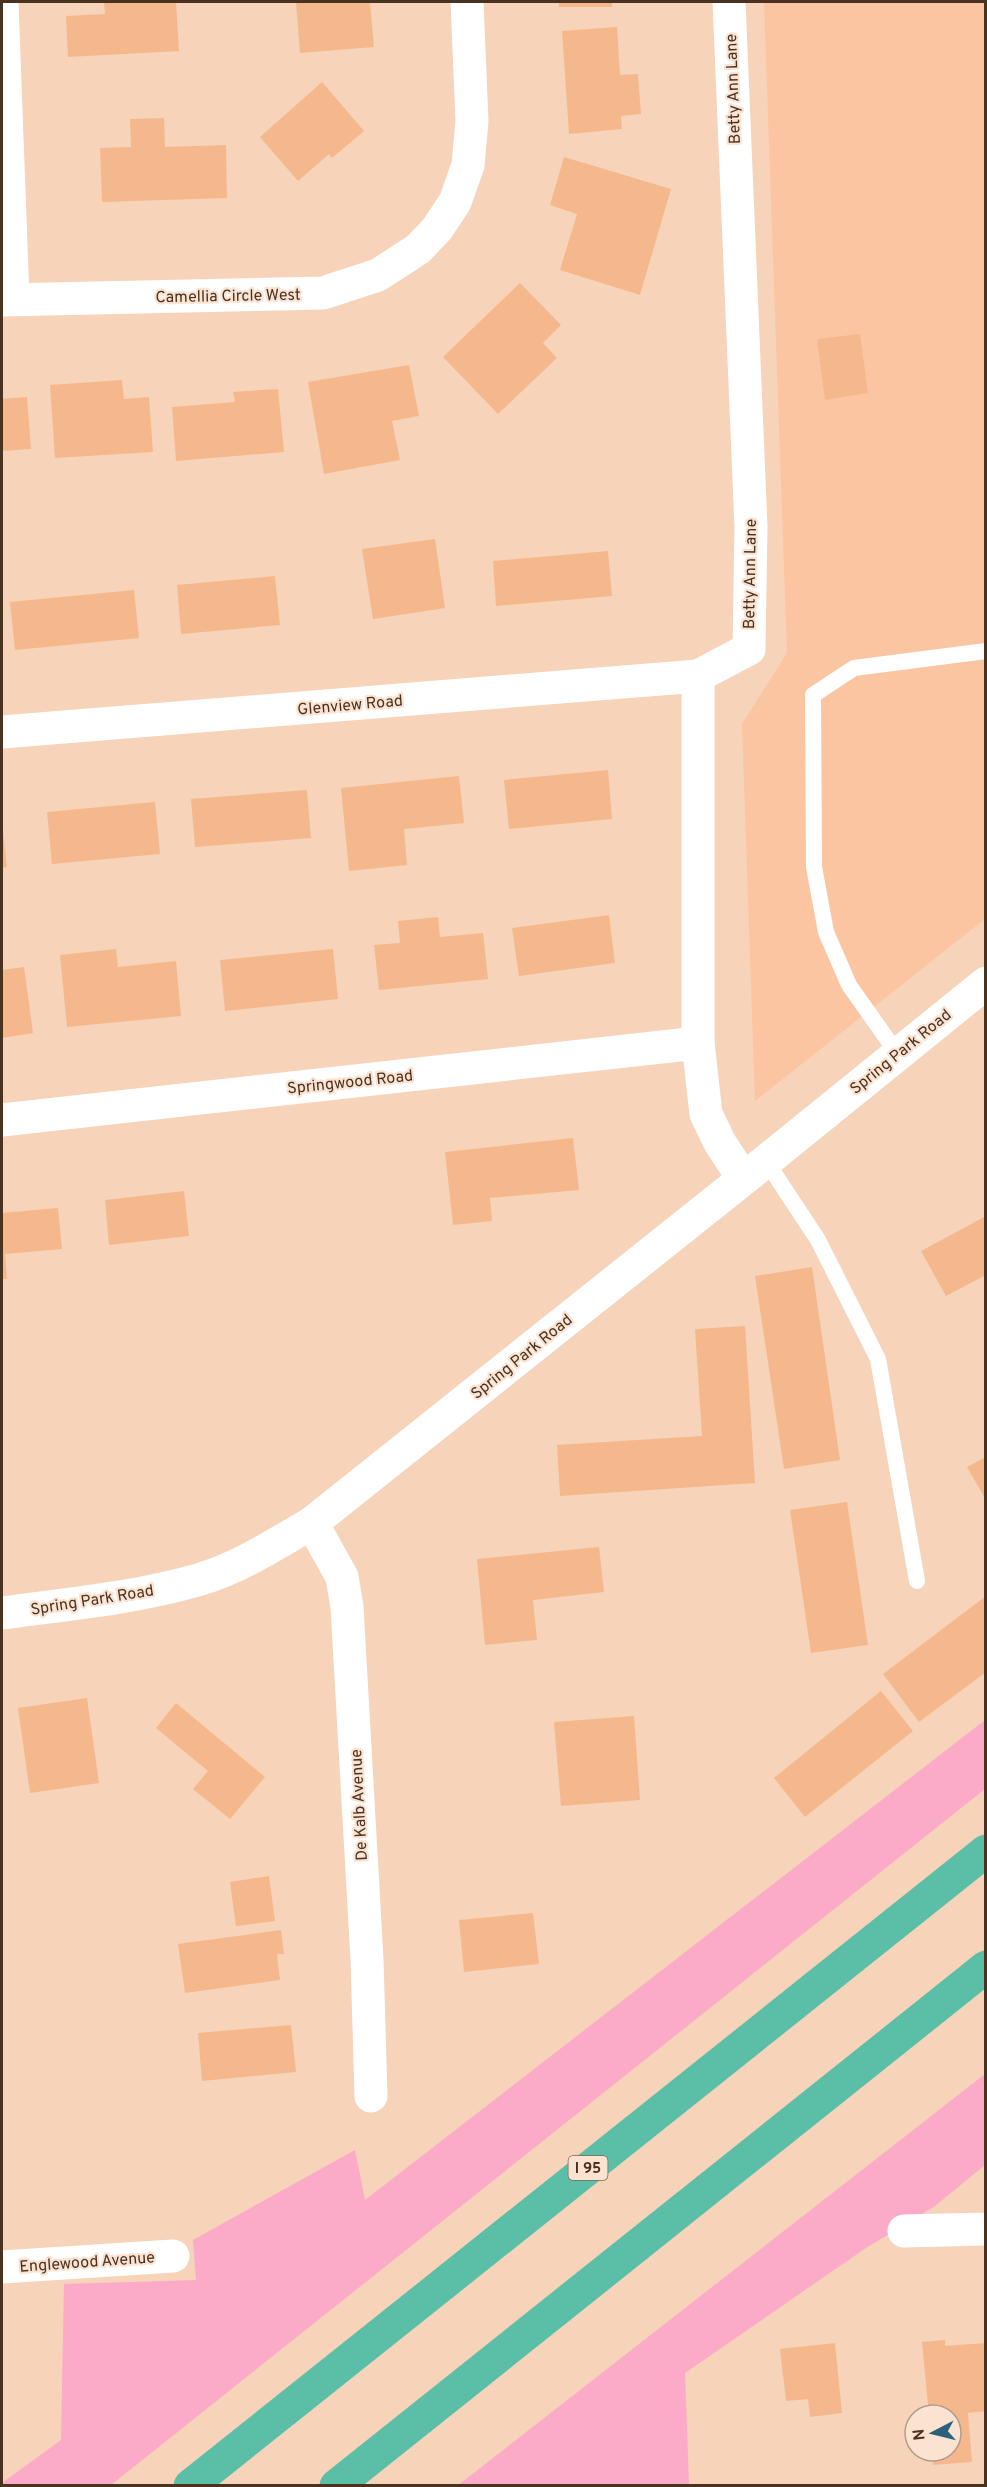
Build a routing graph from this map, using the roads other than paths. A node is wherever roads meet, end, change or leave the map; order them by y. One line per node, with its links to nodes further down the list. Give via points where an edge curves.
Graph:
1 (2, 2): 4 (street)
2 (467, 2): 4 (street, Camellia Circle West, via 472,121 468,165 455,202 437,229 418,249 378,275 323,292)
3 (729, 2): 6 (street, Betty Ann Lane, via 751,527 749,649)
4 (7, 299)
5 (986, 651): 10 (lane, via 854,668 813,694 814,867 826,932 849,985)
6 (698, 676): 7 (street, Glenview Road); 9 (street)
7 (2, 732)
8 (986, 983): 10 (street, Spring Park Road)
9 (698, 1043): 11 (street, Springwood Road); 12 (street, via 706,1114 720,1143)
10 (897, 1053): 12 (street, Spring Park Road)
11 (2, 1120)
12 (755, 1170): 13 (street, Spring Park Road); 14 (lane, via 818,1240 878,1359)
13 (312, 1523): 15 (street, Spring Park Road, via 255,1556 203,1579 139,1593); 18 (street, De Kalb Avenue, via 342,1576 347,1607)
14 (917, 1581)
15 (2, 1613)
16 (986, 1851): 23 (highway, I 95)
17 (986, 1967): 24 (highway)
18 (371, 2096)
19 (986, 2229): 20 (street)
20 (904, 2231)
21 (173, 2256): 22 (street, Englewood Avenue)
22 (2, 2267)
23 (190, 2486)
24 (336, 2486)

